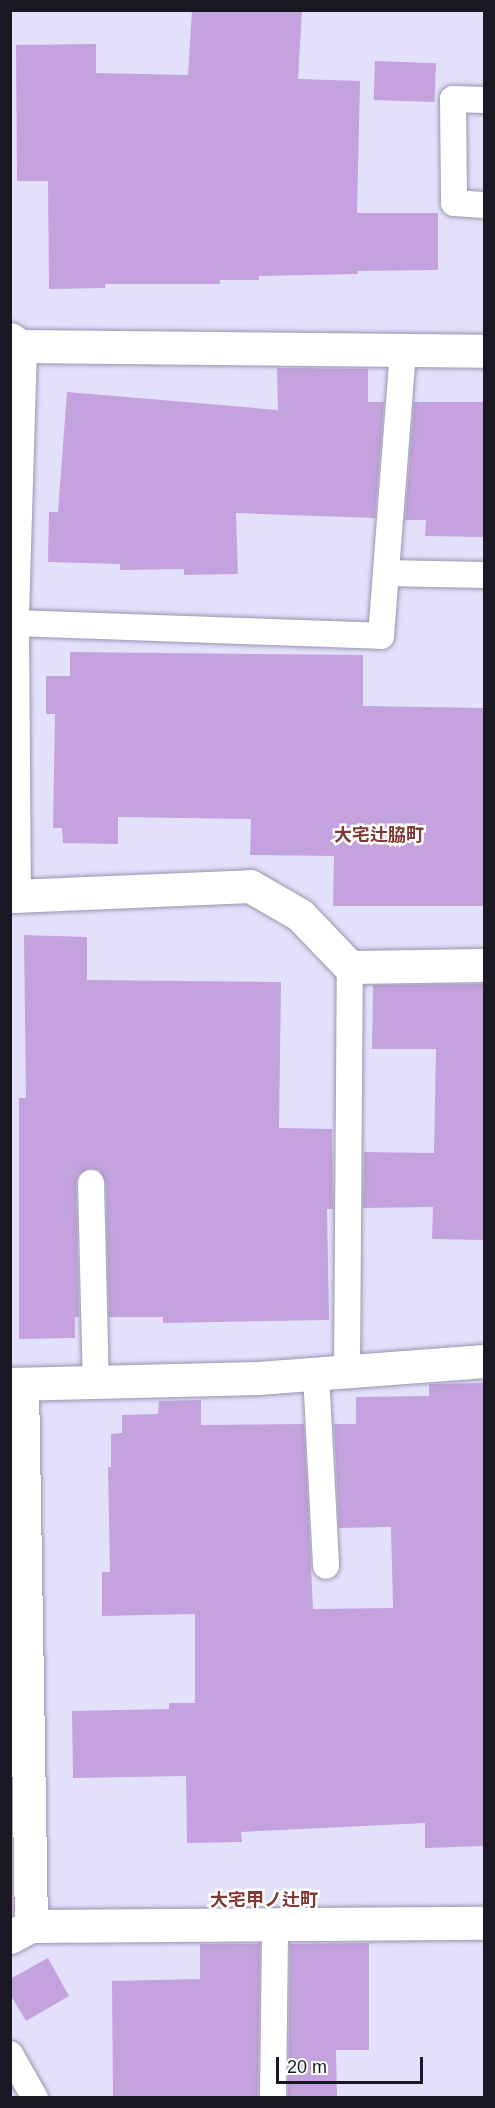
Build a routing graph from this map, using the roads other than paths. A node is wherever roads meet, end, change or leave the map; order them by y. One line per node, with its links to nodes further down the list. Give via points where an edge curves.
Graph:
1 (484, 100): 2 (lane, via 453,99 454,203)
2 (484, 205)
3 (15, 342): 4 (street); 8 (street)
4 (403, 350): 5 (street); 6 (lane)
5 (484, 351)
6 (386, 573): 7 (lane); 8 (lane, via 381,636)
7 (484, 574)
8 (12, 604): 9 (street)
9 (12, 905): 11 (street, via 250,886 300,915)
10 (484, 965): 11 (street)
11 (350, 967): 14 (lane)
12 (91, 1183): 15 (lane)
13 (484, 1361): 14 (street)
14 (332, 1372): 15 (street); 17 (lane)
15 (96, 1382): 16 (street)
16 (16, 1384): 18 (street)
17 (326, 1566)
18 (19, 1697): 21 (street)
19 (484, 1923): 20 (street)
20 (275, 1924): 21 (street); 24 (lane)
21 (21, 1931)
22 (10, 2054): 23 (lane)
23 (35, 2097)
24 (273, 2097)

